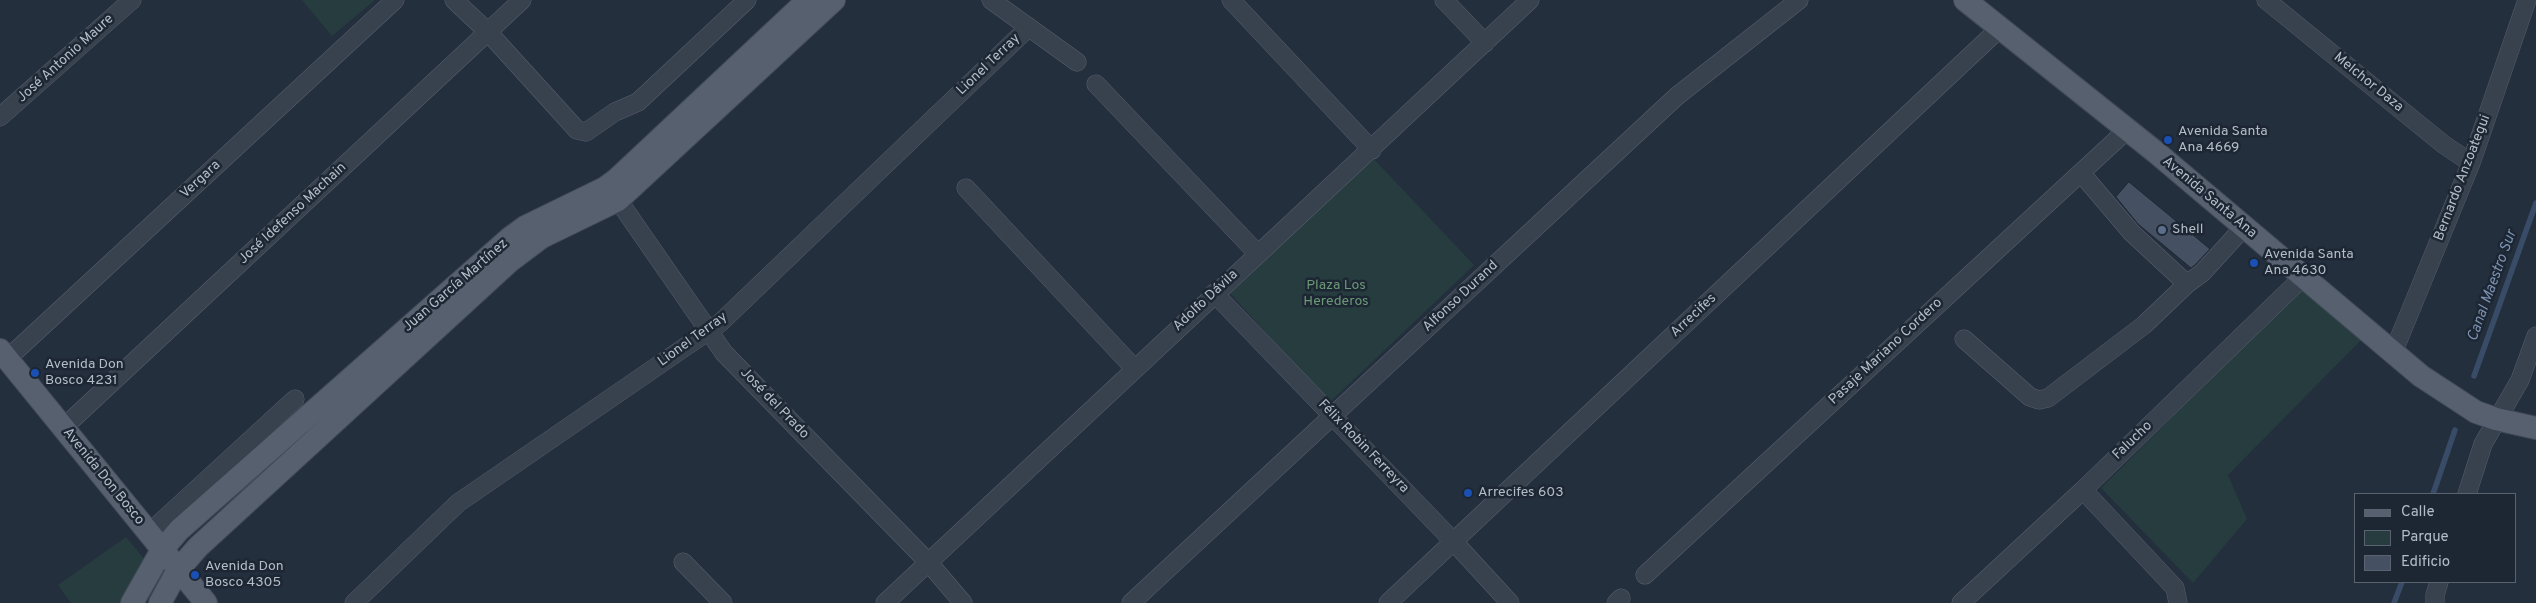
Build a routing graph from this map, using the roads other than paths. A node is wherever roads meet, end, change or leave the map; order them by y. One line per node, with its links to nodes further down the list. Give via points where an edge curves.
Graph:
1 (132, 0): 22 (street, José Antonio Maure)
2 (395, 0): 38 (street, Vergara)
3 (454, 0): 18 (street)
4 (522, 0): 18 (street, José Idefenso Machain)
5 (746, 0): 18 (street, via 638,102 615,112 586,132 577,130)
6 (808, 0): 28 (main road, Juan García Martínez)
7 (834, 0): 28 (main road, Juan García Martínez)
8 (991, 0): 16 (street)
9 (1230, 0): 24 (street)
10 (1444, 0): 19 (street)
11 (1530, 0): 19 (street, Adolfo Dávila)
12 (1799, 0): 41 (street, Alfonso Durand, via 1676,96)
13 (2266, 0): 25 (street, Melchor Daza, via 2443,144)
14 (2527, 0): 25 (street, Bernardo Anzoategui)
15 (1974, 3): 17 (main road, Avenida Santa Ana)
16 (1029, 27): 20 (street); 34 (street, Lionel Terray)
17 (2000, 28): 23 (main road, Avenida Santa Ana); 48 (street, Arrecifes)
18 (488, 32): 43 (street, José Idefenso Machain)
19 (1484, 43): 24 (street, Adolfo Dávila)
20 (1076, 62)
21 (1096, 84): 30 (street)
22 (0, 117)
23 (2127, 130): 26 (street, Pasaje Mariano Cordero); 29 (main road, Avenida Santa Ana)
24 (1372, 150): 30 (street, Adolfo Dávila)
25 (2471, 162): 37 (street, Bernardo Anzoategui)
26 (2081, 172): 32 (street, via 2132,233); 52 (street, Pasaje Mariano Cordero)
27 (966, 188): 39 (street)
28 (611, 194): 34 (street, José del Prado); 47 (main road, Juan García Martínez, via 525,227 510,238 187,523); 51 (main road, Juan García Martínez, via 510,261 198,547)
29 (2244, 228): 31 (main road, Avenida Santa Ana); 32 (street, via 2202,273)
30 (1257, 253): 33 (street, Adolfo Dávila)
31 (2303, 276): 37 (main road, Avenida Santa Ana); 45 (street, Falucho)
32 (2187, 284): 36 (street, via 2144,325 2048,398 2030,397)
33 (1214, 293): 39 (street, Adolfo Dávila); 41 (street, Félix Robin Ferreyra)
34 (708, 332): 50 (street, José del Prado, via 724,353); 57 (street, Lionel Terray, via 458,503)
35 (2536, 336): 42 (street, via 2520,380)
36 (1964, 339)
37 (2393, 353): 42 (main road, Avenida Santa Ana, via 2440,390 2476,412)
38 (4, 355): 43 (main road, Avenida Don Bosco)
39 (1134, 368): 50 (street, Adolfo Dávila)
40 (295, 398): 47 (street)
41 (1333, 417): 48 (street, Félix Robin Ferreyra); 61 (street, Alfonso Durand)
42 (2496, 419): 44 (main road, Avenida Santa Ana); 46 (street, via 2483,444)
43 (63, 428): 47 (main road, Avenida Don Bosco)
44 (2536, 428)
45 (2084, 490): 64 (street, Falucho); 65 (street, via 2175,588)
46 (2467, 493)
47 (155, 542): 51 (main road, Avenida Don Bosco); 54 (main road, Juan García Martínez)
48 (1454, 542): 62 (street, Arrecifes); 63 (street, Félix Robin Ferreyra)
49 (683, 562): 58 (street)
50 (929, 562): 59 (street, Adolfo Dávila); 60 (street, José del Prado)
51 (178, 570): 55 (main road, Juan García Martínez); 56 (main road, Avenida Don Bosco)
52 (1645, 575)
53 (2439, 583): 66 (street)
54 (132, 603)
55 (160, 603)
56 (206, 603)
57 (354, 603)
58 (723, 603)
59 (885, 603)
60 (963, 603)
61 (1131, 603)
62 (1388, 603)
63 (1510, 603)
64 (1961, 603)
65 (2178, 603)
66 (2435, 603)

